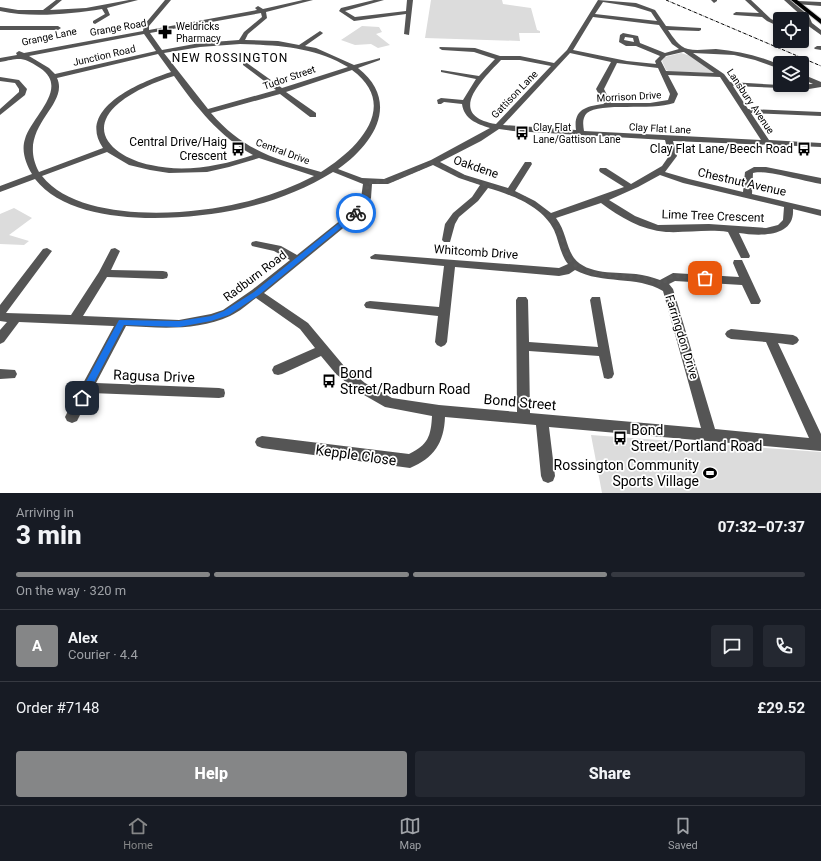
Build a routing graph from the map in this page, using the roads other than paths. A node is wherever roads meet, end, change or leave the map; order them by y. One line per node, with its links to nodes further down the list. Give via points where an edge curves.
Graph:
1 (59, 0): 16 (street)
2 (135, 0): 13 (street)
3 (168, 0): 37 (street)
4 (292, 0): 15 (street)
5 (310, 0): 15 (street, Grange Road)
6 (381, 0): 18 (street, via 342,11 357,19)
7 (410, 0): 18 (street)
8 (601, 0): 20 (street, Gattison Lane); 28 (street, Lansbury Avenue, via 646,8 654,12)
9 (748, 0): 21 (street)
10 (787, 0): 30 (street, via 807,17)
11 (796, 2): 12 (street); 26 (main road)
12 (821, 4)
13 (104, 8): 17 (street); 25 (street, via 108,14)
14 (0, 9): 16 (street, via 13,12)
15 (260, 9): 22 (street, Grange Road); 23 (street); 42 (street, via 265,17 246,33)
16 (44, 12): 17 (street)
17 (55, 12): 32 (street)
18 (409, 12): 41 (street)
19 (736, 14): 21 (street)
20 (592, 15): 28 (street); 46 (street, Gattison Lane)
21 (763, 15): 24 (street)
22 (222, 19): 23 (street); 27 (street, Grange Road)
23 (197, 20): 27 (street); 37 (street)
24 (773, 21)
25 (95, 22)
26 (821, 22)
27 (191, 24): 37 (street, Grange Road)
28 (663, 25): 35 (street); 47 (street, Lansbury Avenue, via 671,39)
29 (809, 27): 30 (street)
30 (813, 27): 34 (street); 40 (street)
31 (0, 28): 32 (street)
32 (37, 28): 33 (street)
33 (58, 28)
34 (821, 28)
35 (699, 29)
36 (773, 29): 38 (street)
37 (146, 30): 48 (street, Central Drive); 49 (street, Grange Road)
38 (770, 31)
39 (320, 33): 44 (street)
40 (821, 33)
41 (407, 34)
42 (241, 42): 44 (street, Junction Road); 48 (street, Junction Road)
43 (637, 44): 50 (street)
44 (300, 47): 60 (street, Central Drive, via 326,54)
45 (442, 48): 53 (street, via 474,50)
46 (569, 51): 55 (street); 58 (street, Gattison Lane)
47 (685, 51): 50 (street); 57 (street, via 738,53); 64 (street, Lansbury Avenue)
48 (160, 52): 62 (street, Central Drive); 65 (street, Junction Road)
49 (21, 54): 51 (street, Grange Lane); 54 (street, Grange Road); 65 (street, via 42,64)
50 (664, 55): 59 (street, via 659,59)
51 (0, 56)
52 (378, 58): 60 (street, Tudor Street)
53 (499, 58): 58 (street, via 520,58); 66 (street)
54 (0, 60)
55 (615, 61): 59 (street); 74 (street, via 600,90)
56 (245, 64): 71 (street)
57 (773, 64)
58 (556, 65): 80 (street, Gattison Lane)
59 (660, 66): 63 (street, Morrison Drive)
60 (352, 67): 71 (street, Tudor Street); 89 (street, Central Drive, via 368,81 373,90 377,116 366,138 354,152)
61 (443, 71): 66 (street)
62 (176, 73): 75 (street, Central Drive); 85 (street, via 142,85 111,107 101,121 100,127 101,136)
63 (664, 74): 64 (street); 74 (street, Morrison Drive, via 674,94 669,103 653,107)
64 (722, 75): 69 (street, Lansbury Avenue)
65 (52, 77): 92 (street, via 54,94 31,131 27,145 29,161)
66 (480, 78): 73 (street)
67 (0, 79): 77 (street, via 17,81 23,89 22,93)
68 (809, 80): 70 (street)
69 (729, 84): 70 (street, via 809,87); 76 (street, Lansbury Avenue)
70 (820, 85)
71 (280, 90): 75 (street, Tudor Street); 79 (street)
72 (441, 102): 73 (street)
73 (464, 102): 80 (street, Clay Flat Lane, via 466,112 470,116)
74 (609, 105): 81 (street, Morrison Drive, via 584,112 578,120)
75 (206, 112): 86 (street, Central Drive, via 228,136)
76 (747, 112): 78 (street); 83 (street, Lansbury Avenue)
77 (0, 113)
78 (821, 114)
79 (313, 115)
80 (498, 126): 81 (street, Clay Flat Lane); 87 (street, Gattison Lane)
81 (580, 133): 82 (street, Clay Flat Lane)
82 (668, 138): 83 (street, Clay Flat Lane); 91 (street, via 673,151 672,159)
83 (767, 143): 84 (street, Clay Flat Lane)
84 (821, 145)
85 (108, 149): 86 (street, via 144,167 171,170 219,167); 92 (street)
86 (261, 156): 93 (street, Central Drive)
87 (434, 162): 95 (street, Gattison Lane, via 392,180); 96 (street, Oakdene, via 460,176)
88 (528, 164): 99 (street)
89 (332, 169): 93 (street, Central Drive); 95 (street)
90 (603, 170): 97 (street)
91 (658, 172): 97 (street); 100 (street, Chestnut Avenue)
92 (36, 176): 93 (street, via 51,192 80,206 115,213 159,215 202,212 244,205); 98 (street)
93 (322, 176)
94 (821, 181): 100 (street, via 772,170 754,169 750,172)
95 (368, 183): 111 (street, Radburn Road, via 361,209)
96 (486, 184): 99 (street, Oakdene); 106 (street, via 456,215 450,224)
97 (630, 187): 101 (street)
98 (0, 190)
99 (511, 191): 104 (street, Oakdene, via 534,203)
100 (747, 195): 102 (street, Chestnut Avenue)
101 (603, 200): 104 (street); 105 (street, Lime Tree Crescent, via 626,217 656,228)
102 (788, 205): 103 (street, Chestnut Avenue); 105 (street, Lime Tree Crescent, via 787,220 775,230)
103 (821, 213)
104 (550, 217): 113 (street, Oakdene, via 560,232 566,256)
105 (731, 228): 116 (street)
106 (447, 240)
107 (256, 244): 111 (street, via 277,248)
108 (47, 251): 124 (street)
109 (116, 251): 114 (street)
110 (375, 259): 112 (street, Whitcomb Drive)
111 (298, 260): 118 (street, Radburn Road)
112 (450, 263): 113 (street, Whitcomb Drive, via 559,272); 123 (street)
113 (574, 265): 117 (street, Farringdon Drive, via 590,273 647,278)
114 (104, 273): 115 (street); 127 (street)
115 (163, 275)
116 (746, 281): 117 (street, via 673,276); 119 (street)
117 (661, 284): 145 (street, Farringdon Drive, via 668,289 671,296)
118 (256, 294): 128 (street, Radburn Road, via 227,313 197,322); 135 (street, Bond Street, via 304,326)
119 (755, 301)
120 (519, 304): 134 (street)
121 (370, 305): 123 (street)
122 (593, 305): 136 (street)
123 (444, 312): 133 (street, via 438,328)
124 (0, 313)
125 (0, 317): 126 (street, Radburn Road)
126 (16, 318): 127 (street, Radburn Road); 131 (street)
127 (74, 320): 128 (street, Radburn Road)
128 (122, 322): 139 (street, Ragusa Drive)
129 (731, 334): 130 (street)
130 (770, 338): 132 (street); 147 (street)
131 (0, 339)
132 (793, 340)
133 (441, 342)
134 (522, 346): 136 (street); 143 (street)
135 (322, 350): 137 (street); 141 (street, Bond Street, via 340,370 377,397 403,406)
136 (604, 352): 138 (street)
137 (278, 370)
138 (608, 374)
139 (88, 388): 140 (street, Ragusa Drive); 142 (street, Ragusa Drive)
140 (219, 394)
141 (439, 410): 143 (street, Bond Street); 146 (street, Kepple Close, via 435,442 428,450 410,461)
142 (72, 417)
143 (524, 418): 144 (street, Bond Street)
144 (542, 420): 145 (street, Bond Street); 148 (street)
145 (710, 434): 147 (street, Bond Street)
146 (262, 442)
147 (820, 445)
148 (548, 476)

